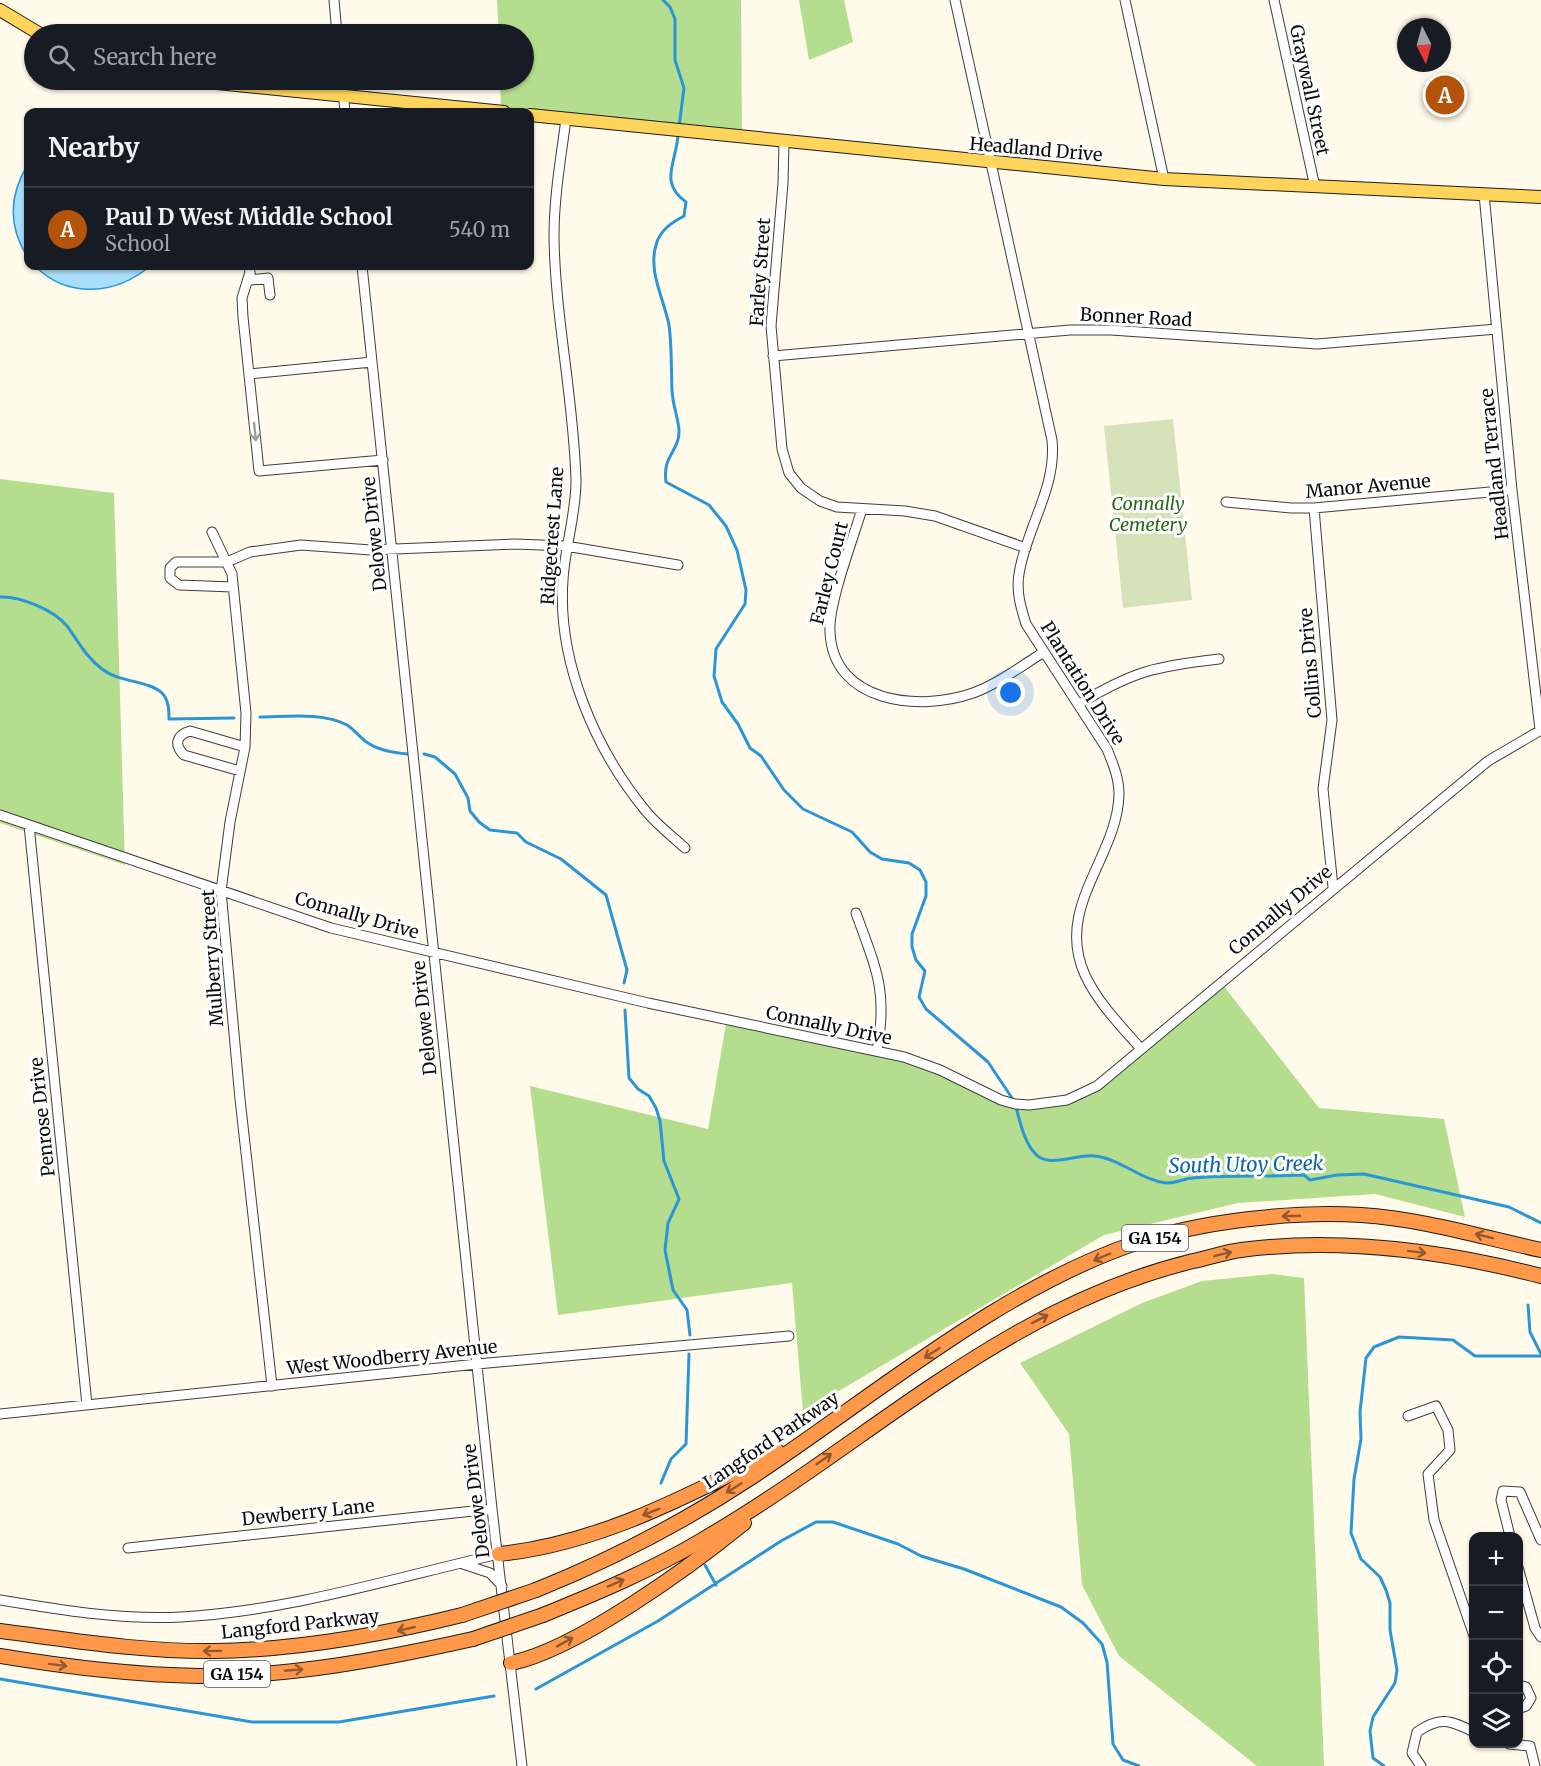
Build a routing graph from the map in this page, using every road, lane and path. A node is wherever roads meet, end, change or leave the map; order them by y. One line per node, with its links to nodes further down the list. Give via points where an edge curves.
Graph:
1 (334, 0): 7 (street)
2 (955, 0): 16 (street, Plantation Drive)
3 (1125, 0): 17 (street)
4 (1274, 0): 18 (street, Graywall Street)
5 (0, 10): 6 (main road)
6 (24, 24)
7 (336, 24)
8 (285, 90): 10 (main road)
9 (343, 90): 10 (street)
10 (344, 96): 11 (street); 12 (main road)
11 (345, 108)
12 (464, 108)
13 (534, 115): 14 (main road, Headland Drive)
14 (566, 119): 15 (main road, Headland Drive); 37 (street, Ridgecrest Lane, via 554,237 576,481)
15 (784, 142): 16 (main road, Headland Drive); 27 (street, Farley Street, via 771,300)
16 (991, 164): 17 (main road, Headland Drive); 26 (street, Plantation Drive)
17 (1164, 179): 18 (main road, Headland Drive)
18 (1315, 187): 19 (main road, Headland Drive)
19 (1484, 194): 20 (main road, Headland Drive); 25 (street, Headland Terrace)
20 (1541, 196)
21 (250, 270): 24 (street, via 251,280 268,278)
22 (250, 270): 29 (street, via 243,298)
23 (362, 270): 28 (street, Delowe Drive)
24 (270, 295)
25 (1497, 329): 26 (street, Bonner Road, via 1317,344 1111,330); 32 (street, Headland Terrace)
26 (1029, 333): 27 (street, Bonner Road); 38 (street, Plantation Drive, via 1054,458)
27 (773, 356): 30 (street, Farley Street)
28 (372, 362): 29 (street); 31 (street, Delowe Drive)
29 (249, 374): 31 (street, one-way to 31, via 259,471)
30 (777, 405): 35 (street, Farley Court, via 784,462 801,488 819,501)
31 (382, 460): 39 (street, Delowe Drive)
32 (1512, 490): 34 (street, Manor Avenue); 46 (street, Headland Terrace)
33 (1226, 502): 34 (street, Manor Avenue)
34 (1314, 507): 52 (street, Collins Drive, via 1332,720 1323,789)
35 (862, 509): 38 (street, Farley Court, via 935,516); 43 (street, Farley Court, via 829,629 836,660 855,685 889,699 953,698 992,685)
36 (212, 532): 40 (street, Mulberry Street)
37 (566, 546): 39 (street, via 515,544); 41 (street); 51 (street, Ridgecrest Lane, via 562,582 564,620 582,699 625,783 646,812)
38 (1026, 548): 43 (street, Plantation Drive, via 1018,575 1019,602 1026,624)
39 (392, 550): 40 (street, via 301,545 250,552); 55 (street, Delowe Drive)
40 (227, 562): 42 (street, Mulberry Street); 42 (street, via 176,562 168,573 179,585)
41 (678, 565)
42 (233, 587): 47 (street, Mulberry Street, via 246,713)
43 (1044, 652): 45 (street, Plantation Drive)
44 (1219, 659): 45 (street, via 1142,671 1114,682)
45 (1079, 704): 56 (street, Plantation Drive, via 1107,749 1119,792 1114,819 1080,908 1079,953 1095,993)
46 (1540, 730): 52 (street, Connally Drive, via 1488,761)
47 (245, 747): 48 (street, Mulberry Street); 48 (street, via 190,731 177,740 184,755)
48 (240, 771): 53 (street, Mulberry Street)
49 (0, 815): 50 (street, Connally Drive)
50 (29, 825): 53 (street, Connally Drive); 63 (street, Penrose Drive)
51 (685, 848)
52 (1334, 887): 56 (street, Connally Drive)
53 (221, 891): 55 (street, Connally Drive, via 331,927); 62 (street, Mulberry Street)
54 (856, 913): 57 (street, via 883,996)
55 (434, 953): 57 (street, Connally Drive); 61 (street, Delowe Drive)
56 (1141, 1049): 57 (street, Connally Drive, via 1083,1094 1029,1105 1001,1101 940,1070)
57 (877, 1051)
58 (1541, 1250): 66 (highway, Langford Parkway / GA 154, one-way to 66, via 1437,1225 1362,1215 1270,1216 1171,1233 1100,1257 1017,1299)
59 (1541, 1276): 67 (highway, GA 154, one-way to 59, via 1037,1319 1107,1287 1174,1266 1239,1250 1366,1246 1425,1253)
60 (789, 1336): 61 (street, West Woodberry Avenue)
61 (477, 1364): 62 (street, West Woodberry Avenue); 68 (street, Delowe Drive)
62 (272, 1386): 63 (street, West Woodberry Avenue)
63 (87, 1405): 64 (street, West Woodberry Avenue)
64 (0, 1414)
65 (1408, 1416): 77 (street, via 1436,1406 1448,1430 1450,1450 1428,1474 1434,1521)
66 (817, 1431): 72 (highway, one-way to 72, via 696,1492 628,1521 533,1550); 78 (highway, Langford Parkway / GA 154, one-way to 78, bridge, via 753,1476 616,1557 537,1590 462,1615 340,1641 215,1651 119,1646)
67 (799, 1477): 80 (highway, GA 154, one-way to 67, bridge, via 129,1673 200,1676 327,1667 405,1654 473,1638 543,1615 650,1568 703,1540); 81 (highway, one-way to 67, via 553,1648 643,1595 727,1536)
68 (492, 1509): 71 (street, Dewberry Lane); 72 (street, Delowe Drive)
69 (1509, 1532): 70 (street, via 1500,1500 1503,1491 1512,1490 1520,1492)
70 (1541, 1540)
71 (128, 1548)
72 (499, 1554): 73 (street); 75 (street, Delowe Drive)
73 (460, 1563): 75 (street, via 490,1573); 76 (street, via 292,1603 180,1617 108,1616)
74 (1523, 1585): 79 (street)
75 (502, 1586): 81 (street, Delowe Drive)
76 (0, 1600)
77 (1469, 1624)
78 (0, 1630)
79 (1541, 1637)
80 (0, 1656)
81 (511, 1663): 88 (street, Delowe Drive)
82 (1523, 1688): 83 (street, via 1530,1692)
83 (1530, 1700): 84 (street); 85 (street)
84 (1541, 1703)
85 (1523, 1707)
86 (1469, 1730): 89 (street, via 1451,1720 1431,1722 1417,1732 1412,1753)
87 (1523, 1745): 90 (street, via 1530,1746)
88 (522, 1766)
89 (1421, 1766)
90 (1535, 1766)

